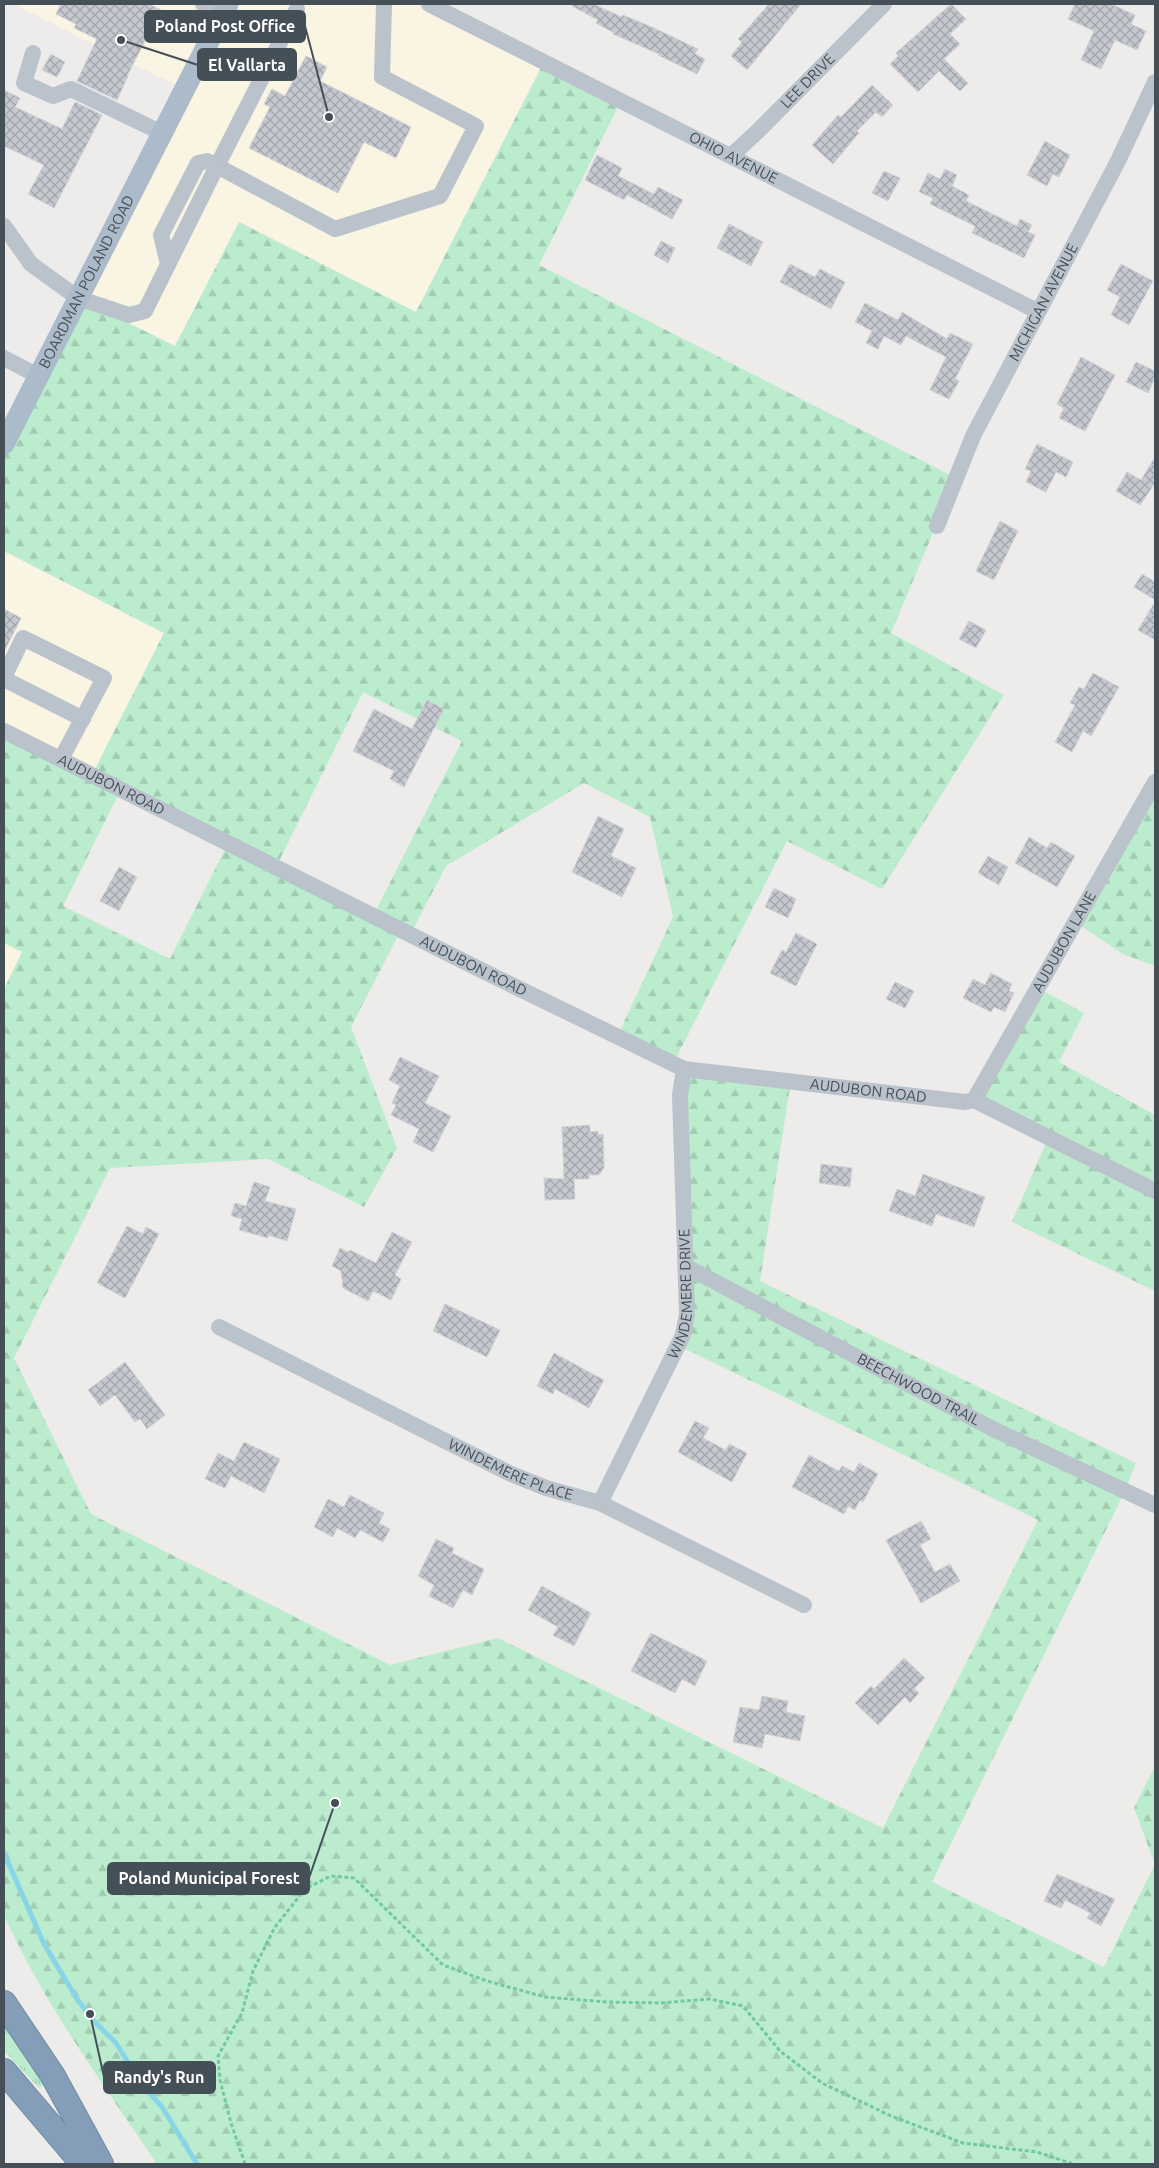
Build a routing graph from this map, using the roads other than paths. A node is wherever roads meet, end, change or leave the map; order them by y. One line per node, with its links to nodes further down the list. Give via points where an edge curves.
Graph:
1 (203, 4): 5 (street)
2 (384, 4): 11 (street, via 382,77 476,126 440,196 336,229)
3 (429, 4): 10 (street, OHIO AVENUE)
4 (884, 4): 10 (street, LEE DRIVE)
5 (226, 6): 9 (main road, BOARDMAN POLAND ROAD)
6 (297, 9): 11 (street)
7 (33, 53): 9 (street, via 24,82 53,96 71,89)
8 (1155, 82): 14 (street, MICHIGAN AVENUE, via 1113,170)
9 (165, 126): 13 (main road, BOARDMAN POLAND ROAD)
10 (732, 155): 14 (street, OHIO AVENUE)
11 (217, 166): 13 (street, via 145,311 129,315)
12 (4, 228): 13 (street, via 31,264)
13 (78, 298): 16 (main road, BOARDMAN POLAND ROAD)
14 (1037, 310): 18 (street, MICHIGAN AVENUE, via 973,436)
15 (4, 358): 16 (street)
16 (38, 376): 17 (main road, BOARDMAN POLAND ROAD)
17 (5, 436)
18 (938, 526)
19 (4, 678): 20 (street); 20 (street, via 23,638 104,678)
20 (83, 719): 22 (street)
21 (4, 730): 22 (street, AUDUBON ROAD)
22 (61, 759): 24 (street, AUDUBON ROAD)
23 (1155, 782): 25 (street, AUDUBON LANE)
24 (684, 1069): 25 (street, AUDUBON ROAD, via 965,1102); 27 (street, WINDEMERE DRIVE, via 680,1096)
25 (974, 1100): 26 (street)
26 (1155, 1191)
27 (687, 1267): 29 (street, WINDEMERE DRIVE, via 688,1314 684,1335); 30 (street, BEECHWOOD TRAIL, via 993,1429)
28 (219, 1327): 29 (street, WINDEMERE PLACE, via 511,1474)
29 (600, 1503): 31 (street, WINDEMERE PLACE)
30 (1155, 1504)
31 (804, 1605)
32 (4, 2003): 35 (highway, via 53,2076)
33 (4, 2071): 34 (highway)
34 (83, 2164)
35 (101, 2164)

